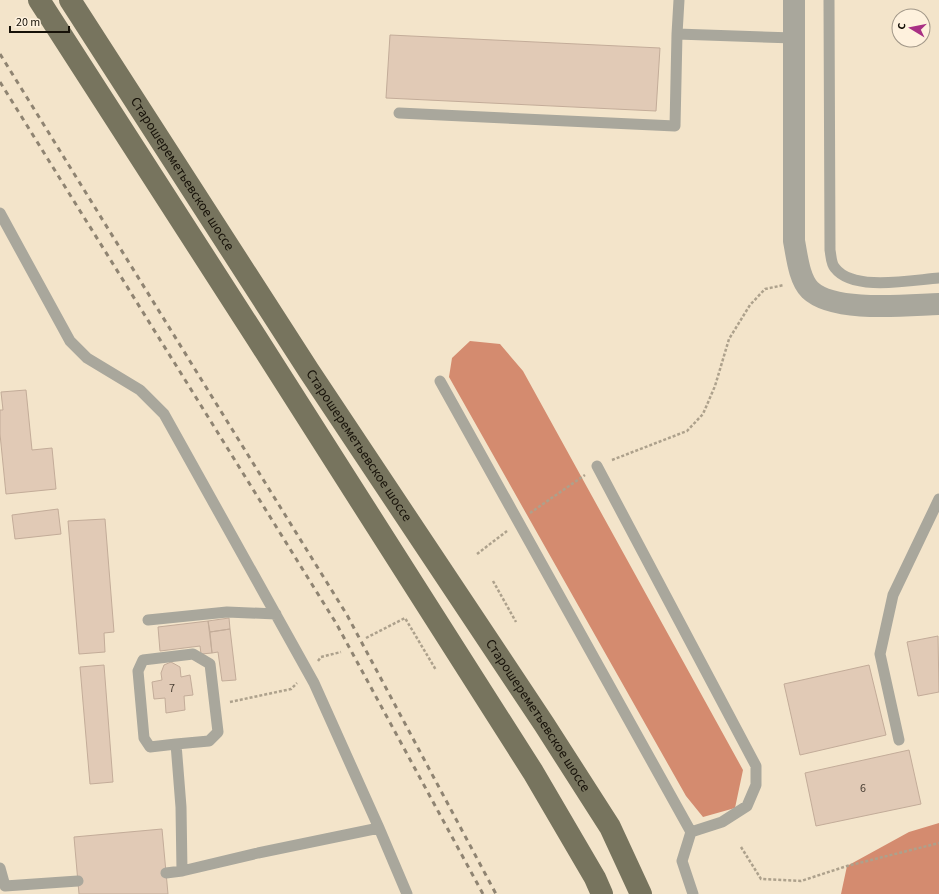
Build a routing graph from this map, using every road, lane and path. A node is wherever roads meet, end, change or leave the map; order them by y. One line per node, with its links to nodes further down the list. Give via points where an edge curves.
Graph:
1 (39, 0): 37 (main road, Старошереметьевское шоссе, via 529,766)
2 (70, 0): 40 (main road, Старошереметьевское шоссе, via 308,371 610,827)
3 (679, 0): 6 (lane)
4 (794, 0): 7 (street)
5 (829, 0): 11 (lane, via 830,250 834,267 845,276 874,284)
6 (678, 34): 7 (lane); 8 (lane, via 675,126)
7 (794, 38): 10 (street, via 794,241)
8 (399, 113)
9 (0, 213): 19 (lane, via 70,341 87,358 140,390 164,414)
10 (803, 277): 12 (street, via 810,289 824,299 858,306); 14 (path, via 782,286 766,289 750,305 729,339 704,414 688,431)
11 (939, 278)
12 (939, 304)
13 (440, 382): 16 (lane)
14 (597, 466): 16 (path); 30 (lane, via 756,766 756,785 747,806 722,822)
15 (939, 499): 27 (lane, via 893,595 880,654)
16 (518, 522): 17 (path); 30 (lane)
17 (477, 554)
18 (493, 581): 21 (path)
19 (276, 614): 20 (lane, via 227,612); 25 (lane)
20 (148, 620)
21 (516, 622)
22 (366, 638): 24 (path, via 405,618)
23 (342, 652): 25 (path, via 321,657)
24 (436, 670)
25 (308, 671): 26 (path, via 291,689 239,701); 29 (lane)
26 (214, 703): 28 (lane, via 218,732 209,741); 28 (lane, via 210,664 193,654 143,660 138,671 144,738 150,747)
27 (899, 740)
28 (176, 744): 34 (lane, via 181,807)
29 (379, 828): 34 (lane); 39 (lane)
30 (691, 832): 41 (lane, via 682,862)
31 (939, 843): 32 (path, via 847,866 801,881 760,879)
32 (741, 848)
33 (0, 868): 38 (lane)
34 (182, 871): 35 (lane)
35 (166, 873)
36 (78, 881): 38 (lane)
37 (597, 889)
38 (5, 890)
39 (407, 894)
40 (641, 894)
41 (693, 894)

